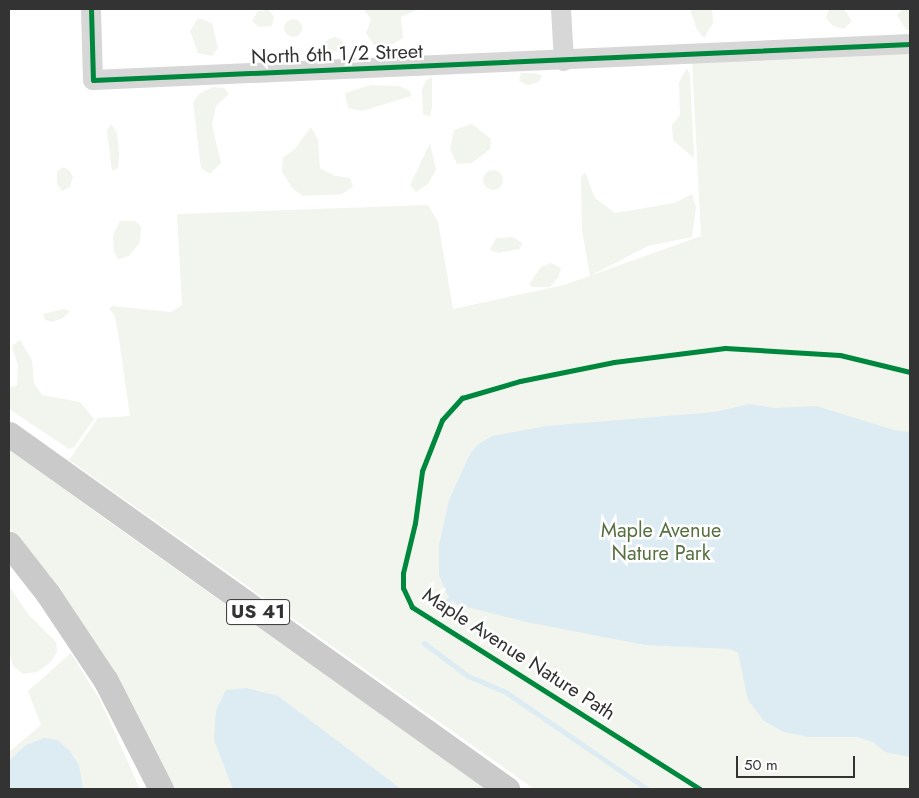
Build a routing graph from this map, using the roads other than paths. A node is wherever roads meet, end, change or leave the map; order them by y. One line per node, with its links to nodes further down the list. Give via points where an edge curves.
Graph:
1 (91, 9): 4 (street, North 6th 1/2 Street, via 94,80)
2 (561, 9): 4 (street)
3 (910, 44): 4 (street, North 6th 1/2 Street)
4 (564, 61)
5 (9, 434): 8 (main road, US 41)
6 (9, 544): 7 (main road, via 48,594 96,666)
7 (161, 789)
8 (507, 789)

